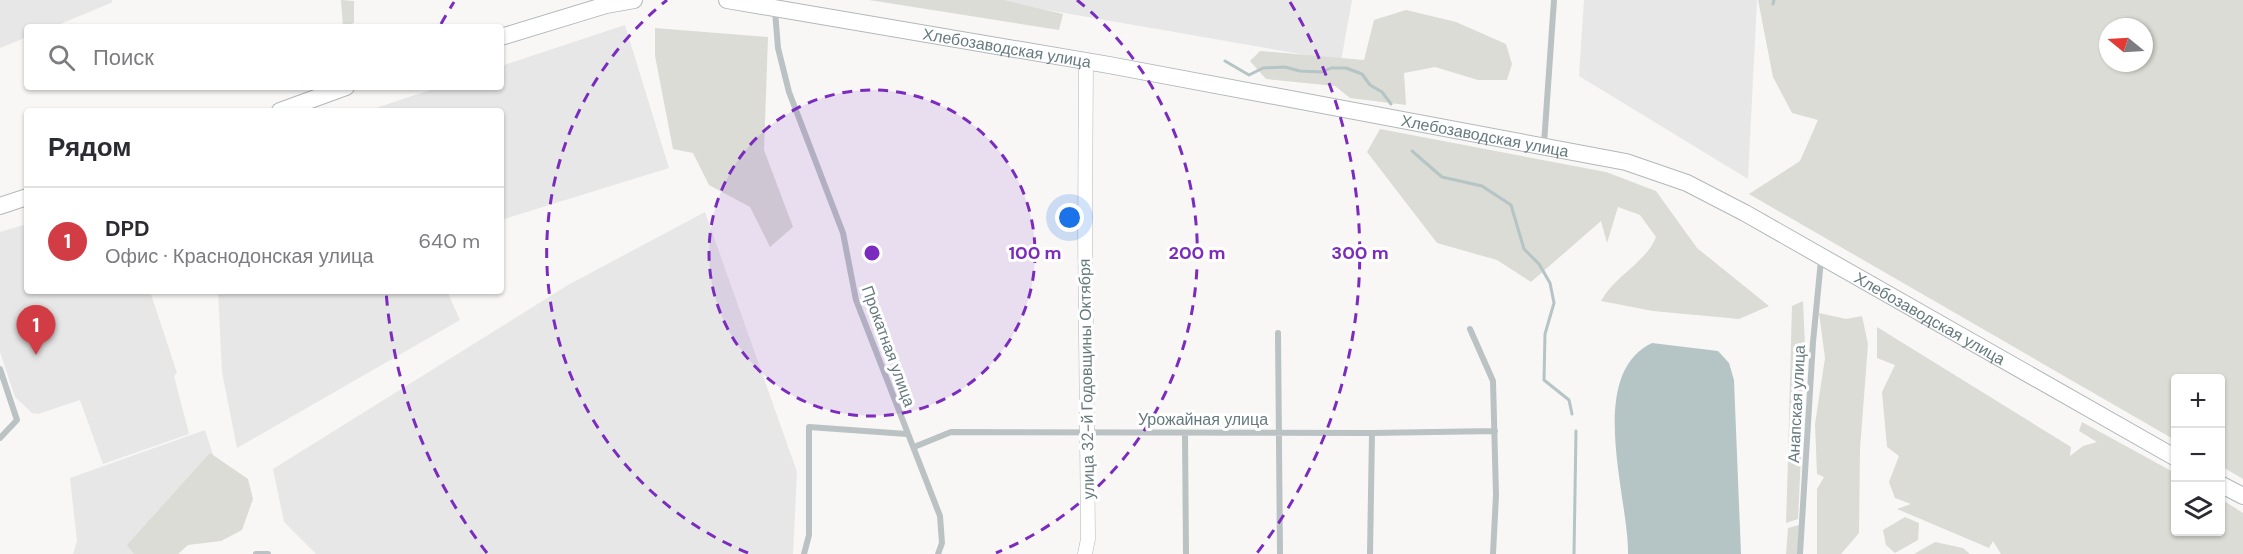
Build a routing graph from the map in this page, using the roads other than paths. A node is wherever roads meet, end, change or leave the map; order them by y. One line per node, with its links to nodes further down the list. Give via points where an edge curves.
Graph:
1 (634, 0): 5 (main road)
2 (727, 0): 4 (main road, Хлебозаводская улица)
3 (1554, 0): 9 (street)
4 (775, 7): 6 (main road, Хлебозаводская улица); 19 (street, Прокатная улица, via 778,48 789,92 843,233 856,300)
5 (504, 36)
6 (1086, 60): 9 (main road, Хлебозаводская улица); 17 (main road, улица 32-й Годовщины Октября)
7 (338, 90): 8 (main road)
8 (288, 108)
9 (1544, 145): 12 (main road, Хлебозаводская улица, via 1626,162 1687,183)
10 (24, 198): 11 (main road)
11 (0, 206)
12 (1822, 256): 24 (main road, Хлебозаводская улица); 36 (street, Анапская улица)
13 (1470, 329): 16 (street, via 1493,381)
14 (1278, 333): 18 (street)
15 (0, 369): 22 (street, via 17,420)
16 (1495, 431): 21 (street, Урожайная улица); 35 (street)
17 (1086, 432): 20 (street, Урожайная улица); 23 (street, Урожайная улица, via 951,432); 31 (main road, улица 32-й Годовщины Октября)
18 (1279, 432): 20 (street, Урожайная улица); 21 (street, Урожайная улица); 33 (street)
19 (907, 434): 23 (street, Прокатная улица); 29 (street, via 809,427 809,535)
20 (1185, 434): 32 (street)
21 (1372, 434): 34 (street)
22 (0, 438)
23 (914, 447): 30 (street, Прокатная улица, via 940,516 942,543)
24 (2171, 456)
25 (2225, 487): 26 (main road)
26 (2243, 496)
27 (267, 553): 28 (street)
28 (256, 554)
29 (804, 554)
30 (938, 554)
31 (1085, 554)
32 (1186, 554)
33 (1280, 554)
34 (1370, 554)
35 (1493, 554)
36 (1800, 554)

